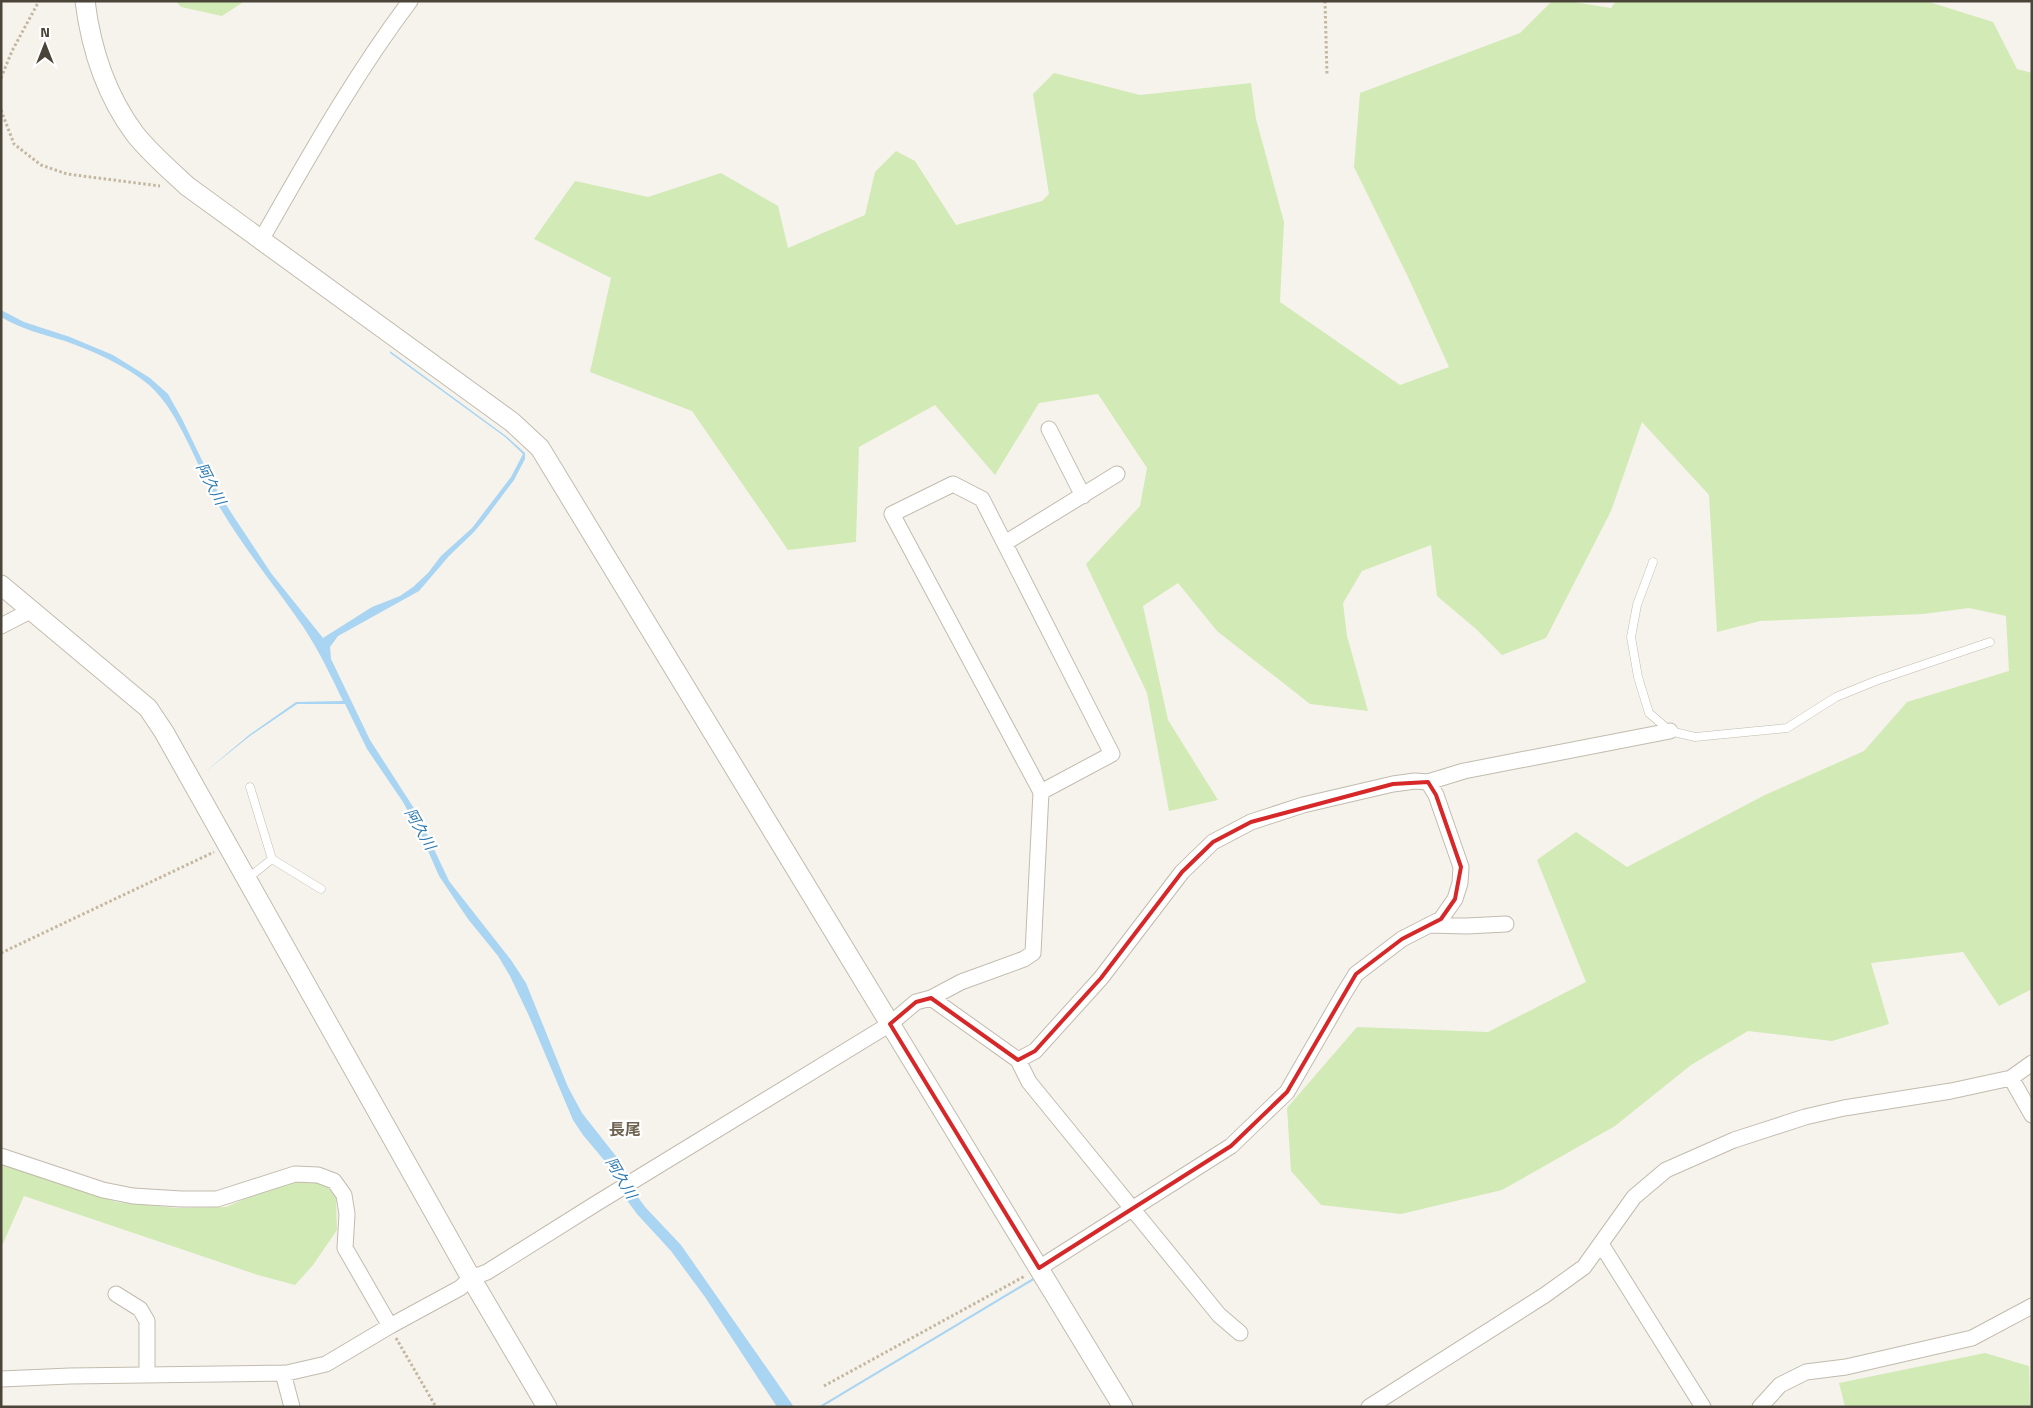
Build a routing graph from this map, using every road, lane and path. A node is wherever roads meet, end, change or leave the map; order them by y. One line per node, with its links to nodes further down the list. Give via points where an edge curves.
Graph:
1 (39, 1): 6 (path)
2 (85, 1): 8 (street, via 98,64 114,100 135,134)
3 (410, 1): 9 (street, via 346,94)
4 (1325, 1): 5 (path)
5 (1328, 74)
6 (1, 78)
7 (1, 110): 8 (path, via 14,144 41,165 67,174 98,179 155,186)
8 (188, 186): 9 (street)
9 (261, 240): 31 (street, via 512,422 540,448)
10 (1049, 429): 12 (street)
11 (1117, 474): 12 (street)
12 (1083, 496): 13 (street)
13 (1005, 543): 22 (street, via 1112,754); 22 (street, via 982,499 953,484 892,514)
14 (1653, 562): 19 (lane, via 1637,605 1631,637 1649,713)
15 (1, 585): 16 (street)
16 (32, 610): 17 (street); 23 (street, via 148,708)
17 (1, 626)
18 (1990, 642): 19 (lane, via 1836,697 1787,728 1695,738)
19 (1670, 731): 20 (street, via 1464,770)
20 (1428, 782): 28 (street, via 1461,867 1455,899 1441,919); 32 (street, via 1393,784 1303,805 1251,822 1213,842 1182,872 1101,978 1034,1051)
21 (250, 787): 24 (lane)
22 (1041, 792): 30 (street, via 1033,953 961,982)
23 (228, 846): 25 (street); 29 (path)
24 (272, 859): 25 (lane); 26 (lane)
25 (246, 879): 40 (street)
26 (321, 889)
27 (1506, 924): 28 (street)
28 (1429, 925): 37 (street, via 1402,939 1356,974 1287,1092 1238,1140)
29 (1, 953)
30 (931, 998): 31 (street, via 916,1002); 32 (street)
31 (890, 1024): 39 (street); 40 (street, via 487,1272)
32 (1018, 1060): 37 (street, via 1029,1082)
33 (2032, 1063): 34 (street)
34 (2012, 1078): 35 (street); 38 (street, via 1844,1108 1734,1140 1666,1170 1634,1198)
35 (2032, 1116)
36 (1, 1156): 43 (street, via 103,1190 181,1200 218,1199 295,1174 318,1174 334,1181 344,1195 347,1214 345,1248)
37 (1133, 1208): 39 (street); 44 (street, via 1219,1315)
38 (1601, 1244): 53 (street, via 1584,1267 1545,1295); 54 (street)
39 (1039, 1268): 48 (path); 52 (street)
40 (472, 1278): 43 (street, via 460,1288); 51 (street)
41 (116, 1294): 46 (street, via 140,1309 147,1321)
42 (2032, 1306): 55 (street, via 1972,1338 1846,1367 1806,1372 1780,1385)
43 (390, 1326): 45 (street, via 326,1364); 50 (path)
44 (1240, 1333)
45 (283, 1373): 46 (street); 49 (street)
46 (147, 1374): 47 (street)
47 (1, 1380)
48 (824, 1386)
49 (292, 1407)
50 (436, 1407)
51 (547, 1407)
52 (1123, 1407)
53 (1369, 1407)
54 (1703, 1407)
55 (1760, 1407)

